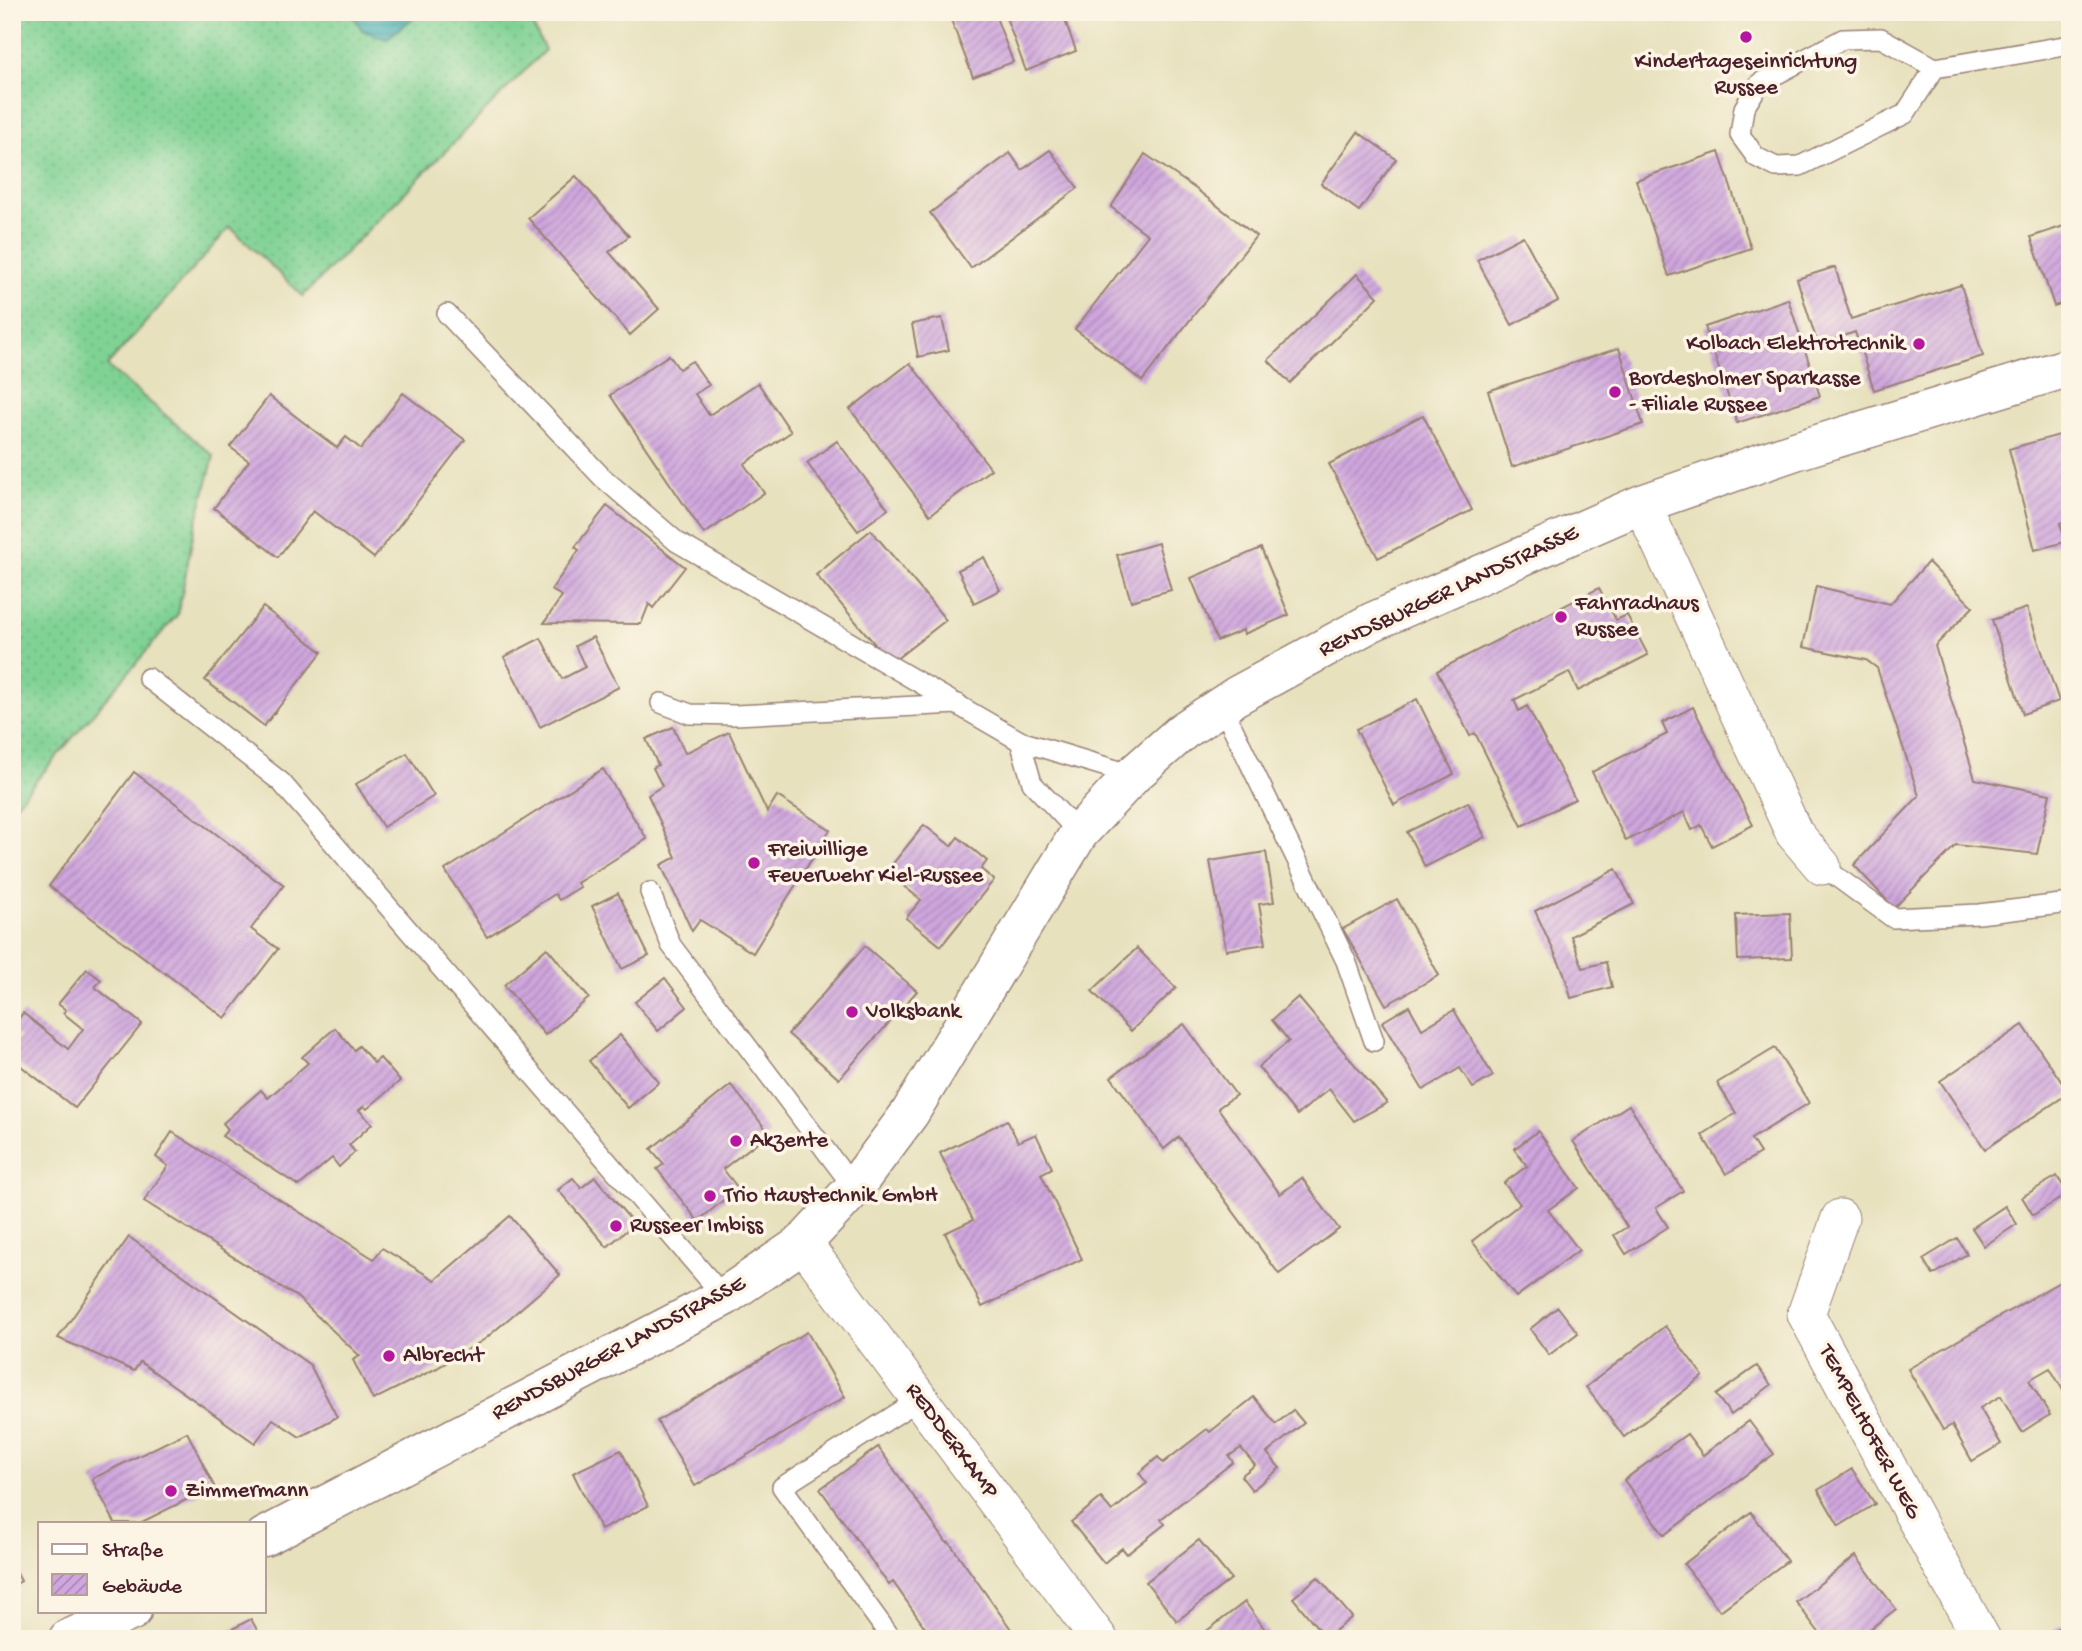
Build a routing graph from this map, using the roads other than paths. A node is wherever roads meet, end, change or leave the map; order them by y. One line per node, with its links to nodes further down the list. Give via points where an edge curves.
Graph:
1 (2070, 45): 2 (lane)
2 (1935, 68): 2 (lane, via 1881,38 1843,39 1760,83 1744,108 1740,135 1756,157 1776,167 1800,166 1905,114)
3 (447, 314): 8 (lane, via 602,477 677,542)
4 (2070, 367): 5 (street, RENDSBURGER LANDSTRASSE, via 1795,451)
5 (1642, 504): 9 (street, RENDSBURGER LANDSTRASSE, via 1372,622); 13 (street, via 1794,834)
6 (148, 678): 20 (lane, via 281,782)
7 (661, 703): 8 (lane, via 690,714 735,715)
8 (959, 704): 10 (lane)
9 (1222, 706): 11 (street, RENDSBURGER LANDSTRASSE, via 1183,731); 16 (lane, via 1346,961)
10 (1020, 741): 11 (lane); 12 (lane, via 1032,783)
11 (1133, 775): 12 (street, RENDSBURGER LANDSTRASSE)
12 (1079, 833): 17 (street, RENDSBURGER LANDSTRASSE, via 910,1113)
13 (1822, 866): 15 (lane, via 1893,918)
14 (650, 892): 17 (lane, via 671,945)
15 (2061, 904)
16 (1374, 1041)
17 (854, 1188): 19 (street, RENDSBURGER LANDSTRASSE)
18 (1840, 1218): 27 (street, TEMPELHOFER WEG, via 1806,1314)
19 (803, 1243): 20 (street, RENDSBURGER LANDSTRASSE); 21 (street, REDDERKAMP)
20 (724, 1297): 22 (street, RENDSBURGER LANDSTRASSE)
21 (920, 1399): 25 (lane, via 782,1487); 26 (street, REDDERKAMP)
22 (266, 1536)
23 (130, 1612): 24 (street)
24 (68, 1639)
25 (892, 1639)
26 (1099, 1639)
27 (1982, 1639)

